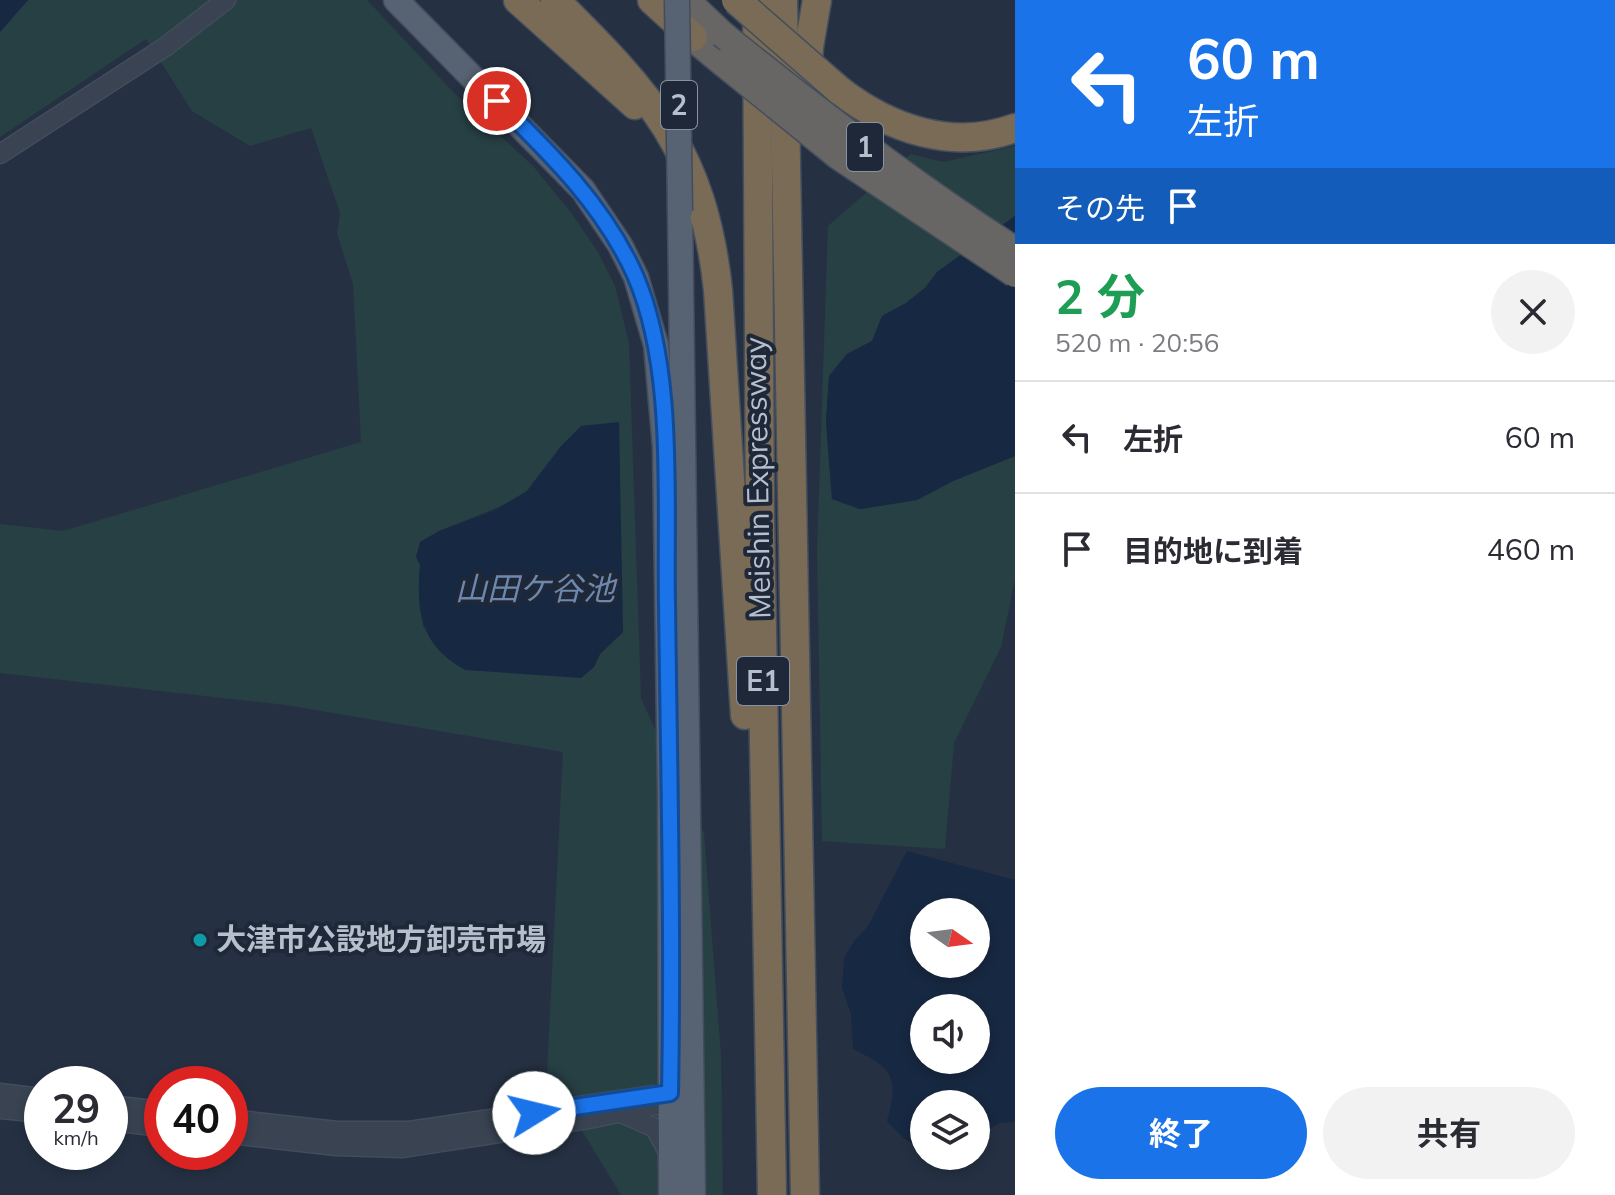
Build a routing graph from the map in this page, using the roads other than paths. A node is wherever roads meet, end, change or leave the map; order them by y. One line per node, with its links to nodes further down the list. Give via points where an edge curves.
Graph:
1 (226, 0): 15 (street, via 194,27)
2 (518, 0): 16 (highway, via 655,125 683,164)
3 (555, 0): 16 (highway, via 618,62 655,108 686,161)
4 (644, 0): 13 (highway, 1)
5 (652, 0): 13 (highway)
6 (677, 0): 16 (main road, 2, bridge)
7 (686, 0): 17 (highway, 1, bridge, via 893,168)
8 (736, 0): 14 (highway, bridge, via 839,90 877,115 926,133 975,138)
9 (757, 0): 26 (highway, Meishin Expressway / E1)
10 (783, 0): 19 (highway, Meishin Expressway / E1)
11 (817, 0): 19 (highway, via 805,81)
12 (396, 2): 22 (main road, 2, via 583,190 620,245 647,309 661,381 665,447)
13 (693, 37): 18 (highway, 1, bridge, via 838,156)
14 (1015, 128)
15 (0, 154)
16 (692, 210): 22 (main road, 2); 26 (highway, via 715,258 718,290)
17 (1015, 250)
18 (1015, 274)
19 (792, 466): 33 (highway, Meishin Expressway / E1)
20 (0, 1093): 21 (street)
21 (24, 1096)
22 (677, 1098): 25 (street); 27 (street, via 409,1131 337,1131); 29 (main road, 2); 31 (main road, 2)
23 (0, 1109): 24 (street)
24 (24, 1111)
25 (620, 1113): 28 (street, via 403,1148); 29 (street, via 655,1128)
26 (771, 1115): 32 (highway, Meishin Expressway / E1)
27 (248, 1121)
28 (248, 1136)
29 (670, 1156): 30 (main road, 2)
30 (671, 1195)
31 (693, 1195)
32 (772, 1195)
33 (805, 1195)

